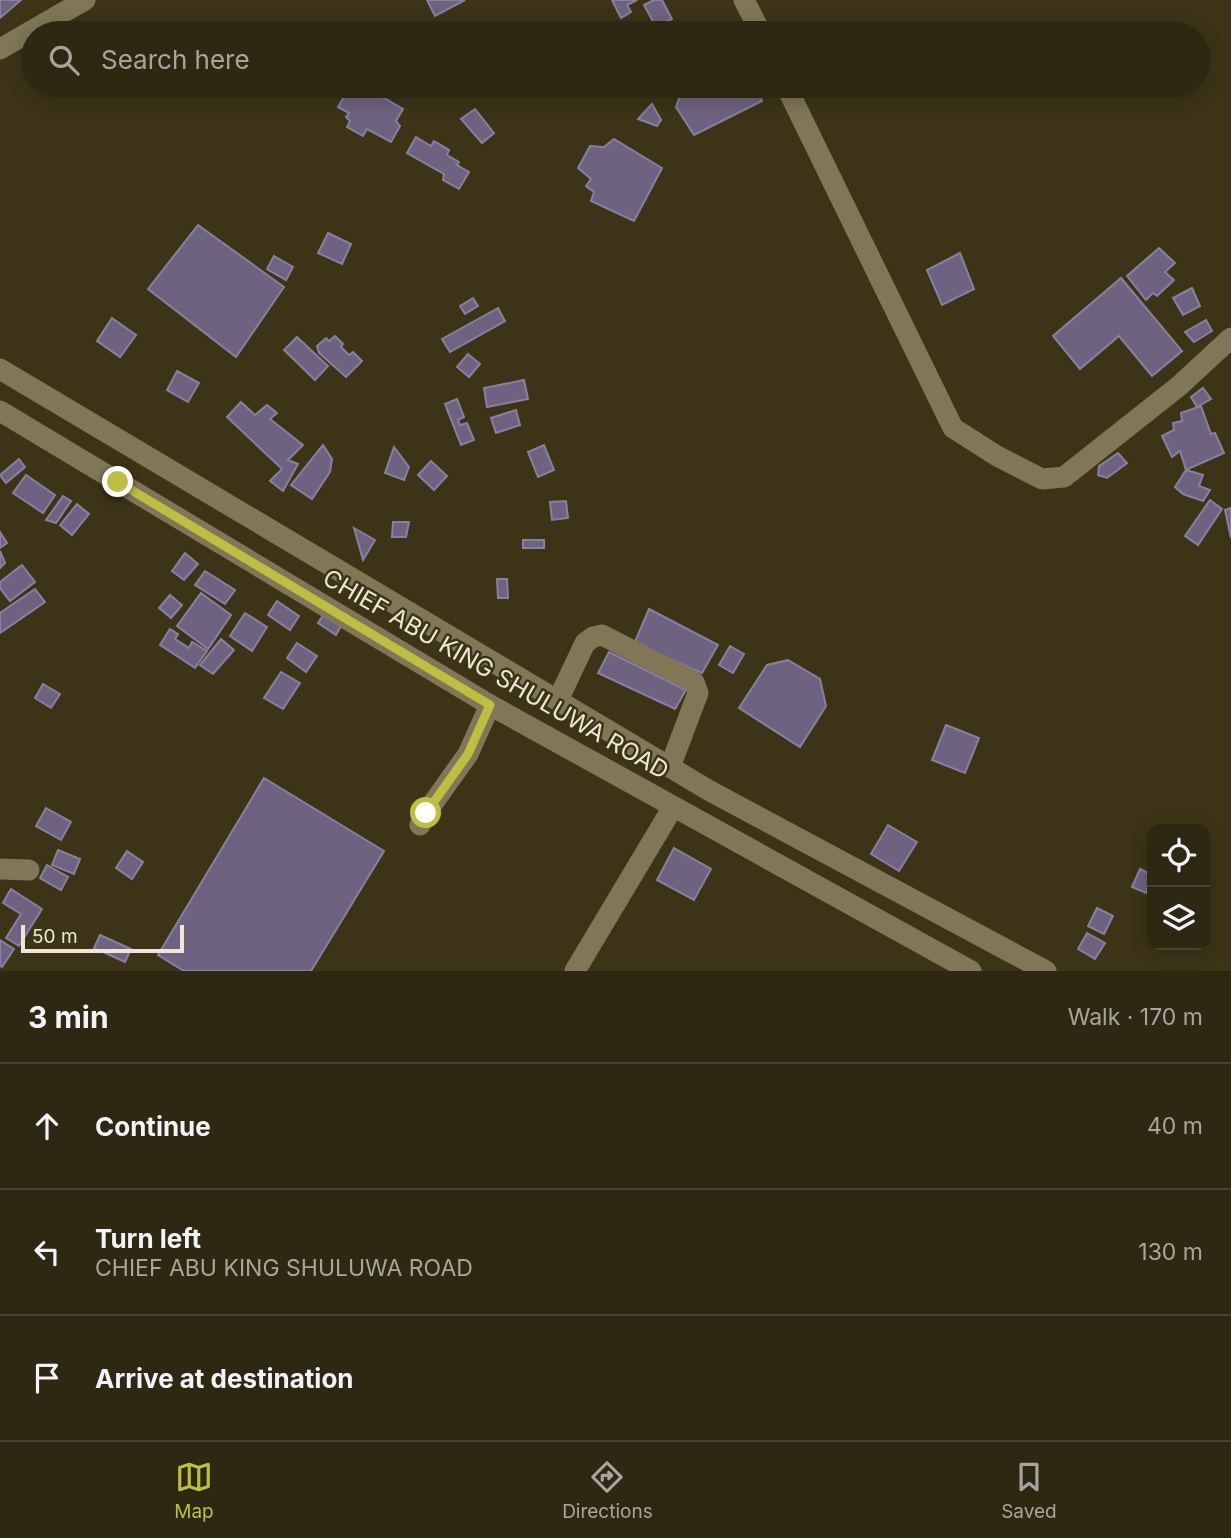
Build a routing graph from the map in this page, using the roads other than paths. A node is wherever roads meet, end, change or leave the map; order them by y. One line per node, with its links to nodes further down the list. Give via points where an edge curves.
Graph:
1 (85, 0): 3 (street)
2 (744, 0): 4 (street)
3 (49, 21)
4 (755, 21)
5 (21, 37): 6 (street)
6 (0, 49)
7 (792, 98): 8 (street, via 953,428 997,456 1042,480 1064,477 1179,386)
8 (1231, 338)
9 (0, 369): 11 (street)
10 (0, 411): 12 (street, CHIEF ABU KING SHULUWA ROAD)
11 (139, 452): 12 (street); 13 (street)
12 (118, 482): 14 (street, CHIEF ABU KING SHULUWA ROAD)
13 (558, 700): 15 (street); 15 (street, via 585,643 602,635 694,682 698,693)
14 (490, 705): 16 (street, CHIEF ABU KING SHULUWA ROAD); 17 (street, via 468,754)
15 (670, 767): 22 (street)
16 (673, 807): 20 (street); 21 (street, CHIEF ABU KING SHULUWA ROAD)
17 (420, 825)
18 (0, 869): 19 (street)
19 (30, 870)
20 (575, 971)
21 (971, 971)
22 (1046, 971)

